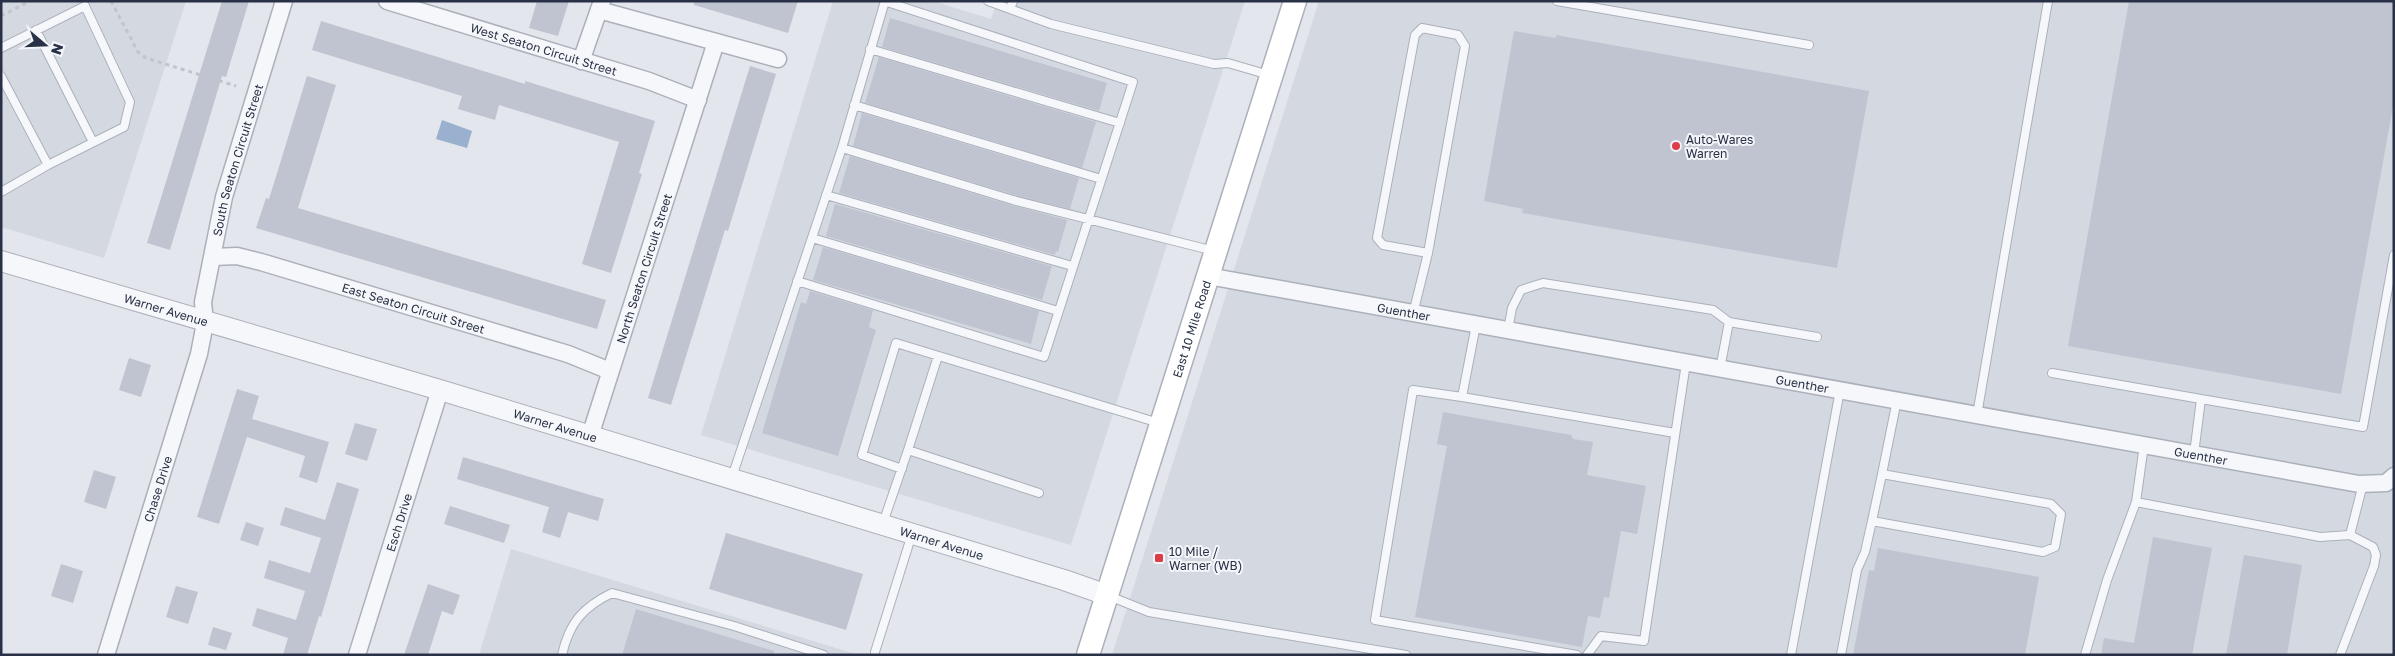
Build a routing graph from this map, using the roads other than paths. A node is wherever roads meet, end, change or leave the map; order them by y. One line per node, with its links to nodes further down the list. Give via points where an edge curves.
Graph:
1 (284, 1): 34 (street, South Seaton Circuit Street, via 224,197)
2 (387, 1): 9 (street, West Seaton Circuit Street)
3 (884, 1): 15 (lane); 22 (lane, via 1134,82)
4 (988, 1): 8 (lane)
5 (1295, 1): 19 (main road, East 10 Mile Road)
6 (1557, 1): 13 (lane)
7 (2048, 1): 56 (lane)
8 (1012, 5): 19 (lane, via 1051,24 1214,64 1228,63)
9 (414, 6): 17 (street, West Seaton Circuit Street)
10 (600, 6): 12 (street); 17 (street)
11 (36, 30): 14 (lane); 23 (lane); 23 (lane, via 84,6 130,102 124,126)
12 (716, 42): 16 (street); 20 (street, North Seaton Circuit Street)
13 (1809, 45)
14 (1, 48)
15 (870, 50): 21 (lane); 22 (lane)
16 (778, 59)
17 (581, 60): 20 (street, West Seaton Circuit Street)
18 (1, 76): 25 (lane)
19 (1271, 76): 31 (main road, East 10 Mile Road)
20 (698, 100): 49 (street, North Seaton Circuit Street)
21 (854, 105): 24 (lane); 26 (lane)
22 (1120, 123): 26 (lane)
23 (93, 142): 25 (lane)
24 (842, 148): 28 (lane); 29 (lane)
25 (48, 165): 27 (lane)
26 (1101, 178): 29 (lane)
27 (1, 192)
28 (826, 195): 30 (lane); 36 (lane)
29 (1087, 219): 31 (lane); 36 (lane)
30 (812, 238): 38 (lane); 39 (lane)
31 (1216, 252): 37 (main road, East 10 Mile Road)
32 (1428, 253): 32 (lane, via 1465,46 1458,35 1422,28 1415,35 1377,238 1383,246); 40 (lane)
33 (2394, 255): 54 (lane, via 2363,427)
34 (213, 257): 42 (street, South Seaton Circuit Street, via 203,302); 49 (street, East Seaton Circuit Street, via 237,256 261,262 568,354)
35 (1, 261): 42 (street, Warner Avenue)
36 (1072, 266): 39 (lane)
37 (1208, 276): 40 (street, Guenther); 57 (main road, East 10 Mile Road)
38 (797, 281): 39 (lane, via 1044,357); 66 (lane)
39 (1058, 311)
40 (1413, 314): 43 (street, Guenther)
41 (1729, 322): 44 (lane, via 1713,310 1543,283 1521,290 1512,308); 45 (lane); 48 (lane)
42 (205, 323): 51 (street, Warner Avenue); 76 (street, Chase Drive, via 199,354)
43 (1476, 325): 44 (street, Guenther); 53 (lane)
44 (1508, 331): 47 (street, Guenther)
45 (1817, 337)
46 (938, 356): 57 (lane); 61 (lane); 63 (lane, via 896,343 862,455)
47 (1686, 363): 48 (street, Guenther); 58 (lane)
48 (1720, 369): 52 (street, Guenther)
49 (610, 371): 59 (street, North Seaton Circuit Street)
50 (2052, 373): 54 (lane)
51 (440, 390): 59 (street, Warner Avenue); 77 (street, Esch Drive)
52 (1840, 390): 55 (street, Guenther); 84 (lane)
53 (1462, 398): 58 (lane); 82 (lane, via 1413,390 1375,620)
54 (2201, 399): 62 (lane)
55 (1897, 400): 56 (street, Guenther); 64 (lane)
56 (1977, 415): 60 (street, Guenther)
57 (1160, 424): 74 (main road, East 10 Mile Road)
58 (1675, 433): 83 (lane, via 1644,641 1601,636)
59 (590, 436): 66 (street, Warner Avenue)
60 (2144, 445): 62 (street, Guenther); 69 (lane)
61 (908, 450): 63 (lane); 68 (lane)
62 (2194, 454): 67 (street, Guenther)
63 (902, 469): 71 (lane)
64 (1882, 474): 70 (lane); 70 (lane, via 2051,504 2061,514 2055,547 2043,552)
65 (2394, 476): 67 (street, Guenther, via 2386,483)
66 (731, 479): 71 (street, Warner Avenue)
67 (2363, 484): 73 (lane)
68 (1039, 493)
69 (2136, 502): 73 (lane, via 2320,537); 86 (lane, via 2107,580)
70 (1872, 521): 85 (lane, via 1857,570)
71 (882, 525): 72 (street, Warner Avenue)
72 (912, 534): 74 (street, Warner Avenue); 75 (lane)
73 (2350, 535): 87 (lane, via 2373,547 2376,555)
74 (1107, 595): 80 (main road, East 10 Mile Road); 81 (lane, via 1149,612)
75 (875, 652)
76 (106, 655)
77 (357, 655)
78 (562, 655): 79 (lane, via 574,621 593,602 612,593 734,626)
79 (824, 655)
80 (1088, 655)
81 (1406, 655)
82 (1577, 655)
83 (1587, 655)
84 (1791, 655)
85 (1841, 655)
86 (2085, 655)
87 (2340, 655)

